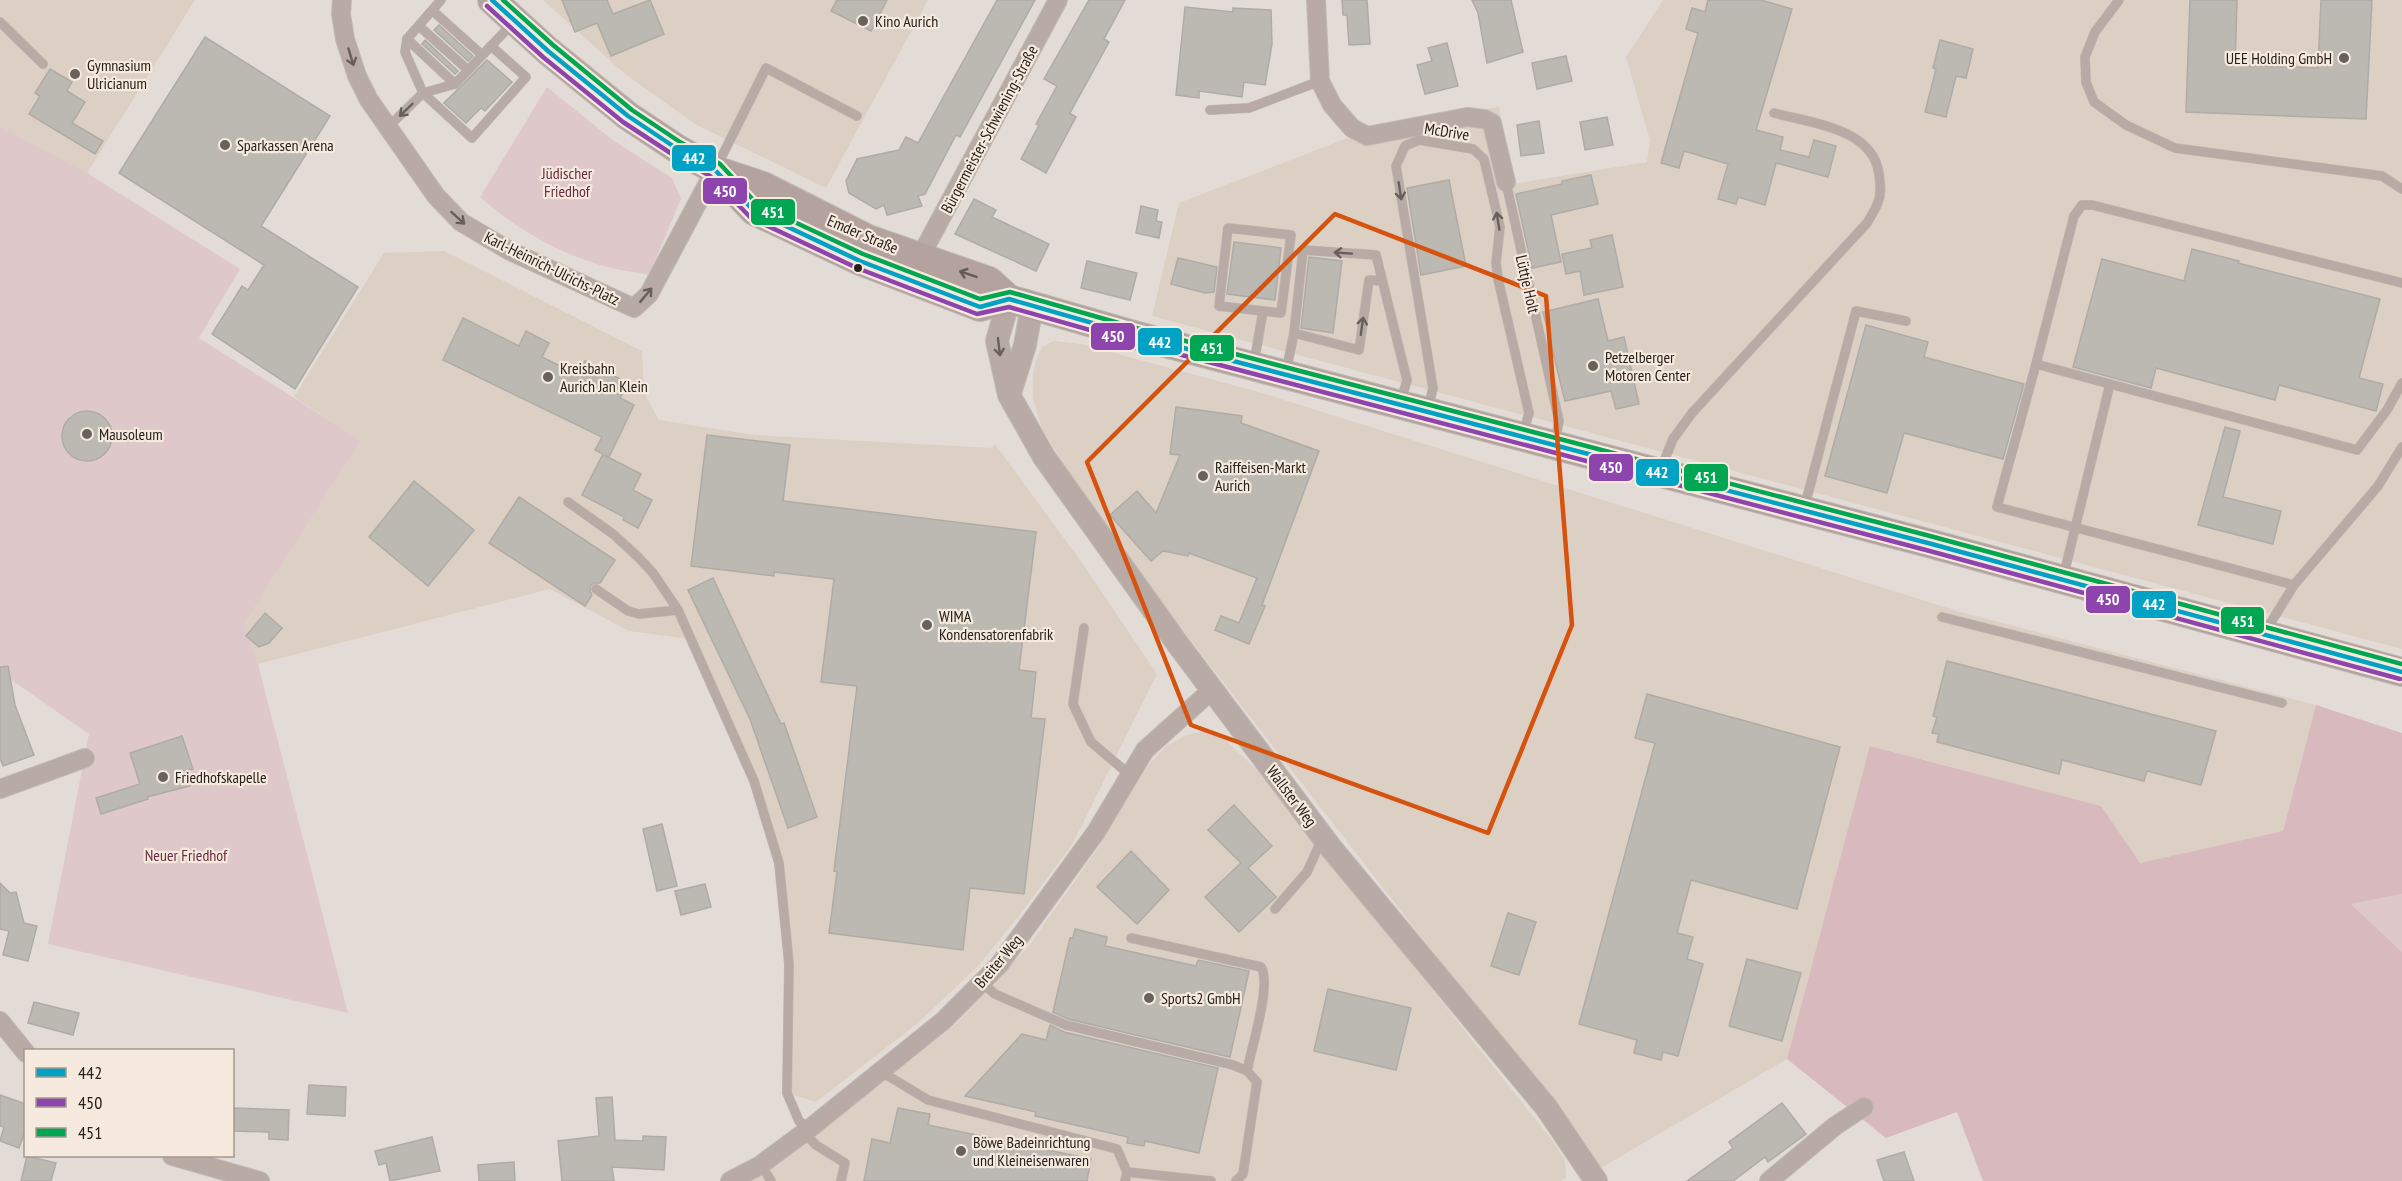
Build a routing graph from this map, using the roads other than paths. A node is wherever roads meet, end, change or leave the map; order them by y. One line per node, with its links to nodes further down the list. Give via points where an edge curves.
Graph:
1 (342, 0): 22 (street, Karl-Heinrich-Ulrichs-Platz, one-way to 22, via 345,39 357,76)
2 (441, 0): 7 (lane)
3 (492, 0): 8 (main road, Emder Straße)
4 (1059, 0): 26 (street, Bürgermeister-Schwiening-Straße)
5 (1316, 0): 16 (street)
6 (2119, 0): 25 (lane, via 2095,32 2085,57 2086,82 2094,102 2126,125 2175,148 2382,176)
7 (433, 11): 10 (lane); 13 (lane)
8 (515, 21): 12 (lane); 23 (main road, Emder Straße, via 628,116)
9 (0, 22): 14 (lane)
10 (419, 26): 11 (lane); 15 (lane)
11 (407, 39): 17 (lane); 18 (lane, via 405,52)
12 (491, 46): 13 (lane); 18 (lane, via 526,77 472,138)
13 (482, 56): 15 (lane)
14 (43, 64)
15 (468, 70): 17 (lane)
16 (1320, 81): 19 (lane, via 1249,108); 24 (street, Lüttje Holt, via 1332,105 1352,128 1366,136 1467,117 1492,123)
17 (455, 84): 18 (lane)
18 (423, 93): 22 (lane, one-way to 22)
19 (1210, 110)
20 (1774, 113): 42 (lane, via 1847,133 1868,146 1878,164 1879,201 1867,223 1692,413 1673,439)
21 (856, 116): 23 (lane, via 766,68)
22 (388, 127): 23 (street, Karl-Heinrich-Ulrichs-Platz, one-way to 23, via 436,196 461,222 510,251 634,308 649,294)
23 (715, 170): 26 (main road, Emder Straße, via 763,186 849,230); 29 (main road, Emder Straße, via 754,211 860,261 980,307)
24 (1506, 182): 40 (lane, Lüttje Holt, via 1559,421)
25 (2402, 189)
26 (922, 258): 29 (main road, Emder Straße, one-way to 26, via 990,281)
27 (1382, 280): 32 (lane, one-way to 27, via 1359,350 1369,280); 32 (lane, one-way to 32, via 1376,255 1303,250); 38 (lane)
28 (2402, 284): 33 (lane, via 2082,205 2074,216)
29 (1020, 303): 34 (main road, Emder Straße); 54 (street, Wallster Weg, via 1025,345 1009,395 1075,502)
30 (1263, 311): 30 (lane, via 1281,313 1290,235 1228,228 1219,306); 34 (lane)
31 (1906, 321): 44 (lane, via 1856,311)
32 (1294, 333): 35 (lane)
33 (2036, 364): 37 (lane); 45 (lane, via 1996,507)
34 (1254, 365): 35 (main road, Emder Straße)
35 (1285, 373): 38 (main road, Emder Straße)
36 (2402, 383): 37 (lane, via 2357,450)
37 (2110, 384): 45 (lane)
38 (1414, 407): 39 (main road, Emder Straße); 39 (lane, McDrive, one-way to 38, via 1529,413 1498,279 1500,227 1484,159 1473,149 1419,140 1405,146 1396,166 1433,387)
39 (1522, 436): 40 (main road, Emder Straße)
40 (1554, 444): 42 (main road, Emder Straße)
41 (2402, 447): 47 (lane, via 2378,486)
42 (1659, 472): 44 (main road, Emder Straße)
43 (568, 502): 49 (lane, via 638,557)
44 (1803, 511): 46 (main road, Emder Straße)
45 (2074, 528): 46 (lane); 47 (lane)
46 (2062, 580): 52 (main road, Emder Straße)
47 (2294, 585): 52 (lane)
48 (596, 589): 49 (lane, via 639,614)
49 (678, 610): 69 (lane, via 754,781 779,863 789,964 787,1093)
50 (1942, 617): 55 (lane)
51 (1084, 628): 57 (lane, via 1073,704 1090,742)
52 (2264, 634): 53 (main road, Emder Straße)
53 (2402, 672)
54 (1214, 690): 57 (street, Breiter Weg, via 1145,750); 59 (street, Wallster Weg)
55 (2282, 703)
56 (85, 758): 58 (street)
57 (1130, 775): 62 (street, Breiter Weg, via 1096,832 999,965)
58 (0, 789)
59 (1323, 837): 60 (lane, via 1307,872); 79 (street, Wallster Weg, via 1546,1107)
60 (1275, 909)
61 (1131, 938): 67 (lane, via 1261,966 1264,990)
62 (981, 982): 66 (street, Breiter Weg, via 943,1021); 67 (lane, via 995,994 1066,1025)
63 (3, 1025): 64 (street); 65 (street)
64 (0, 1047)
65 (24, 1051)
66 (880, 1071): 69 (street, Breiter Weg); 72 (lane, via 928,1100 1117,1149)
67 (1247, 1071): 78 (lane, via 1257,1082 1244,1174)
68 (1864, 1107): 80 (street)
69 (806, 1131): 71 (street, Breiter Weg); 76 (lane, via 816,1145 845,1162)
70 (179, 1157): 73 (street)
71 (761, 1164): 74 (street, Breiter Weg); 75 (lane)
72 (1126, 1177): 77 (lane)
73 (260, 1181)
74 (730, 1181)
75 (771, 1181)
76 (841, 1181)
77 (1210, 1181)
78 (1236, 1181)
79 (1596, 1181)
80 (1769, 1181)

